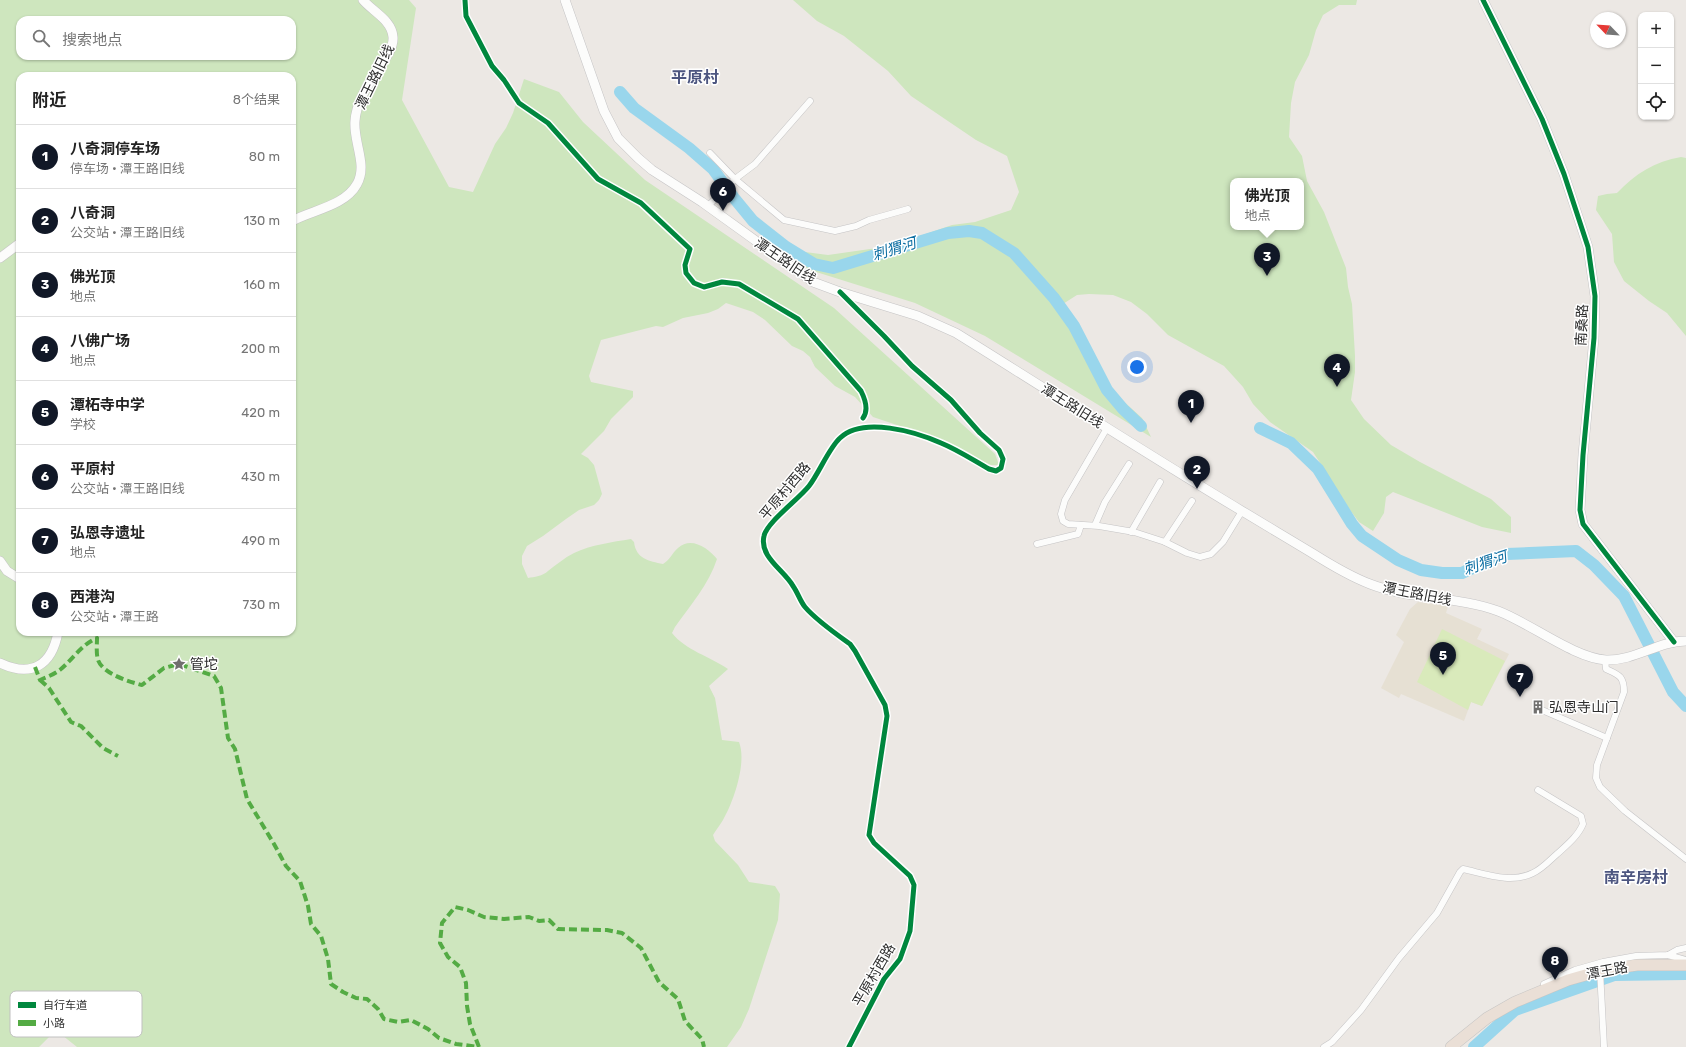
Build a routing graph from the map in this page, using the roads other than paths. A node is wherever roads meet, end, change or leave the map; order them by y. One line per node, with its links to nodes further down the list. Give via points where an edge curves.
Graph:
1 (363, 0): 10 (main road, 潭王路旧线, via 389,25 393,38 391,49 365,90 357,112 355,130 361,163 359,179 343,198)
2 (465, 0): 14 (street, via 466,16 492,66 519,103 548,123 598,179 642,203 690,249 685,264 686,273 694,283 704,287 722,282 739,284 798,319 861,391 866,402)
3 (565, 0): 8 (main road, 潭王路旧线, via 604,111 618,138 652,170)
4 (1483, 0): 29 (main road, 南桑路, via 1542,119 1564,174 1588,247 1595,296 1580,510 1583,524)
5 (810, 101): 7 (street, via 755,164)
6 (710, 153): 7 (street)
7 (735, 180): 8 (street); 9 (street, via 784,220 835,231)
8 (708, 206): 13 (main road, 潭王路旧线, via 800,274)
9 (908, 209)
10 (296, 219)
11 (16, 245): 12 (main road)
12 (0, 258)
13 (840, 292): 15 (main road, 潭王路旧线, via 900,310 956,333); 43 (street, 平原村西路, via 912,366 952,400 980,433 999,450 1003,459 1001,468 996,471 941,443 918,435 893,429 858,428 839,438 808,487 764,535 767,555 793,586 806,608 855,651 885,705 887,716 869,835 874,843 910,876 914,885 910,931 900,959 884,979)
14 (864, 418)
15 (1107, 428): 19 (main road, 潭王路旧线); 20 (street, via 1065,500 1061,514 1063,521 1068,524)
16 (1128, 464): 21 (street, via 1105,502)
17 (1160, 482): 22 (street)
18 (1192, 501): 23 (street)
19 (1242, 511): 23 (street, via 1223,542 1211,554 1200,557 1188,554); 30 (main road, 潭王路旧线, via 1342,571 1371,584 1410,596 1489,608 1510,616 1577,651)
20 (1081, 525): 21 (street); 24 (street, via 1078,534)
21 (1095, 526): 22 (street)
22 (1131, 532): 23 (street)
23 (1165, 542)
24 (1038, 544)
25 (0, 561): 26 (main road, via 7,572)
26 (16, 577)
27 (57, 636): 31 (main road, via 53,650 40,665 20,668)
28 (1686, 641): 29 (main road, 潭王路旧线)
29 (1671, 643): 30 (main road, 潭王路旧线, via 1616,660)
30 (1606, 660): 33 (street, via 1606,669 1619,675 1624,682 1624,692)
31 (0, 663)
32 (1542, 710): 33 (street)
33 (1607, 738): 35 (street, via 1597,765 1596,778 1600,787 1625,811)
34 (1538, 790): 44 (street, via 1581,816 1583,824 1580,832 1533,873 1514,878 1499,878 1463,870 1460,872 1436,913 1361,1010 1332,1042)
35 (1686, 859)
36 (1686, 948): 37 (street)
37 (1668, 955): 38 (street); 41 (street, via 1636,956 1582,968 1539,987)
38 (1686, 960)
39 (1686, 965): 40 (highway, 潭王路, via 1638,965)
40 (1600, 971): 41 (highway, 潭王路, via 1568,980); 47 (street)
41 (1535, 994): 42 (highway, 潭王路, via 1487,1018)
42 (1468, 1033): 45 (street); 46 (highway, 潭王路)
43 (849, 1047)
44 (1324, 1047)
45 (1443, 1047)
46 (1451, 1047)
47 (1604, 1047)

